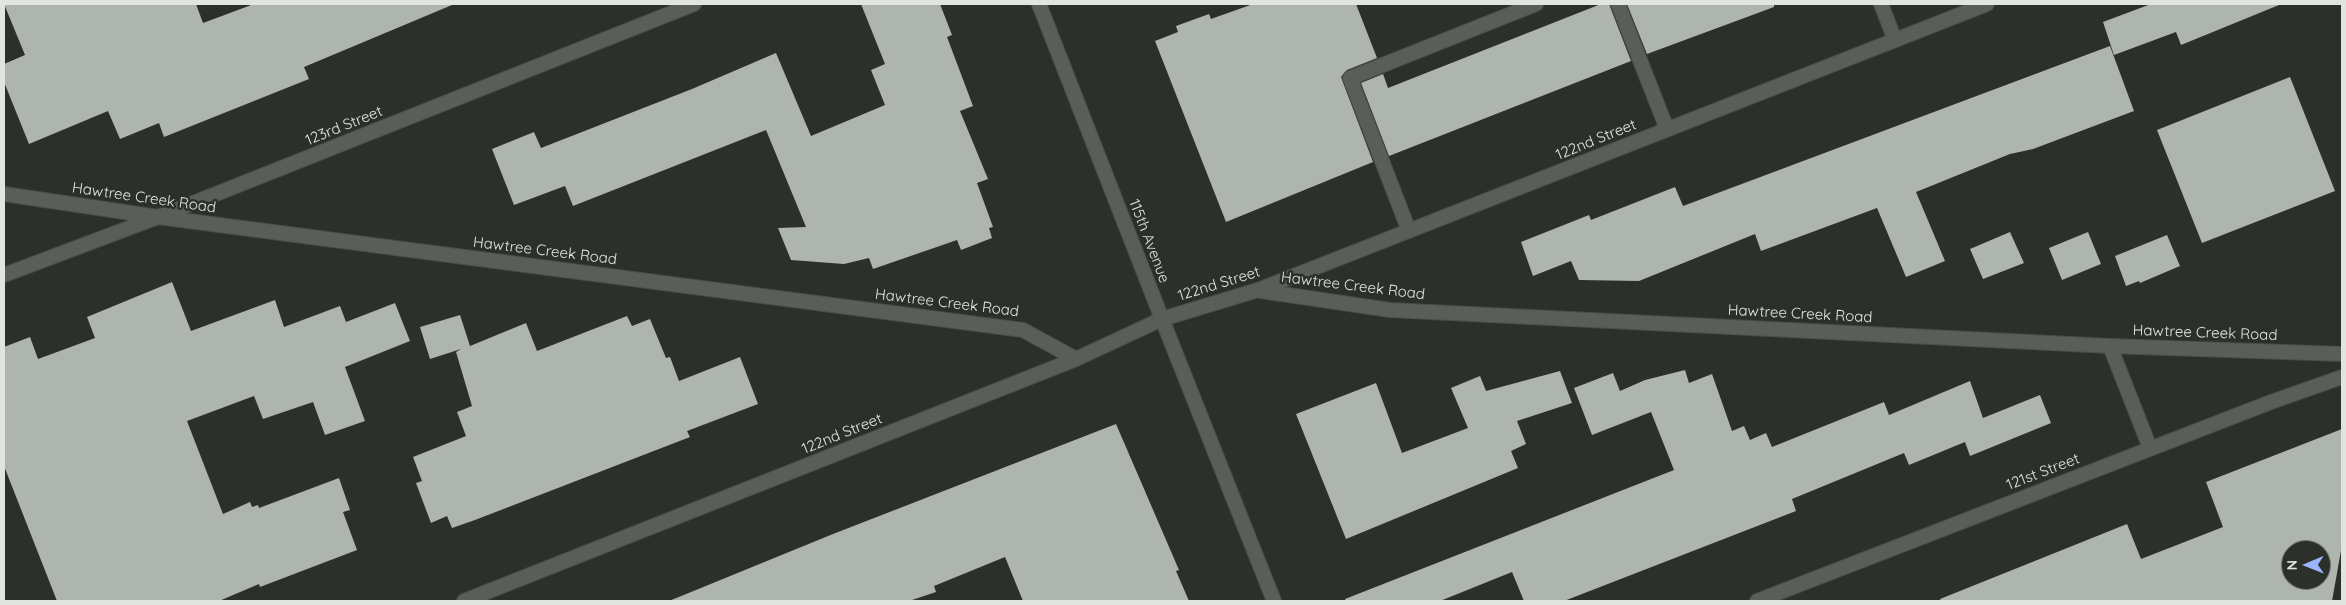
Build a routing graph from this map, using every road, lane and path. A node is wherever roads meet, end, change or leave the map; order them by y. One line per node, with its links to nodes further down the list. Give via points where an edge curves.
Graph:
1 (694, 4): 10 (street, 123rd Street)
2 (1039, 4): 14 (street, 115th Avenue)
3 (1536, 4): 11 (street, via 1350,78)
4 (1618, 4): 8 (street)
5 (1881, 4): 7 (street)
6 (1986, 4): 7 (street, 122nd Street)
7 (1895, 40): 8 (street, 122nd Street)
8 (1667, 129): 11 (street, 122nd Street)
9 (4, 194): 10 (street, Hawtree Creek Road)
10 (158, 217): 12 (street, 123rd Street); 17 (street, Hawtree Creek Road, via 1024,330)
11 (1410, 231): 13 (street, 122nd Street)
12 (4, 274)
13 (1258, 290): 14 (street, 122nd Street); 15 (street, Hawtree Creek Road, via 1390,310)
14 (1162, 319): 17 (street, 122nd Street); 21 (street, 115th Avenue)
15 (2110, 346): 16 (street, Hawtree Creek Road); 19 (street)
16 (2342, 354)
17 (1076, 359): 20 (street, 122nd Street)
18 (2342, 377): 19 (street, 121st Street)
19 (2150, 448): 22 (street, 121st Street)
20 (464, 601)
21 (1274, 601)
22 (1757, 601)

